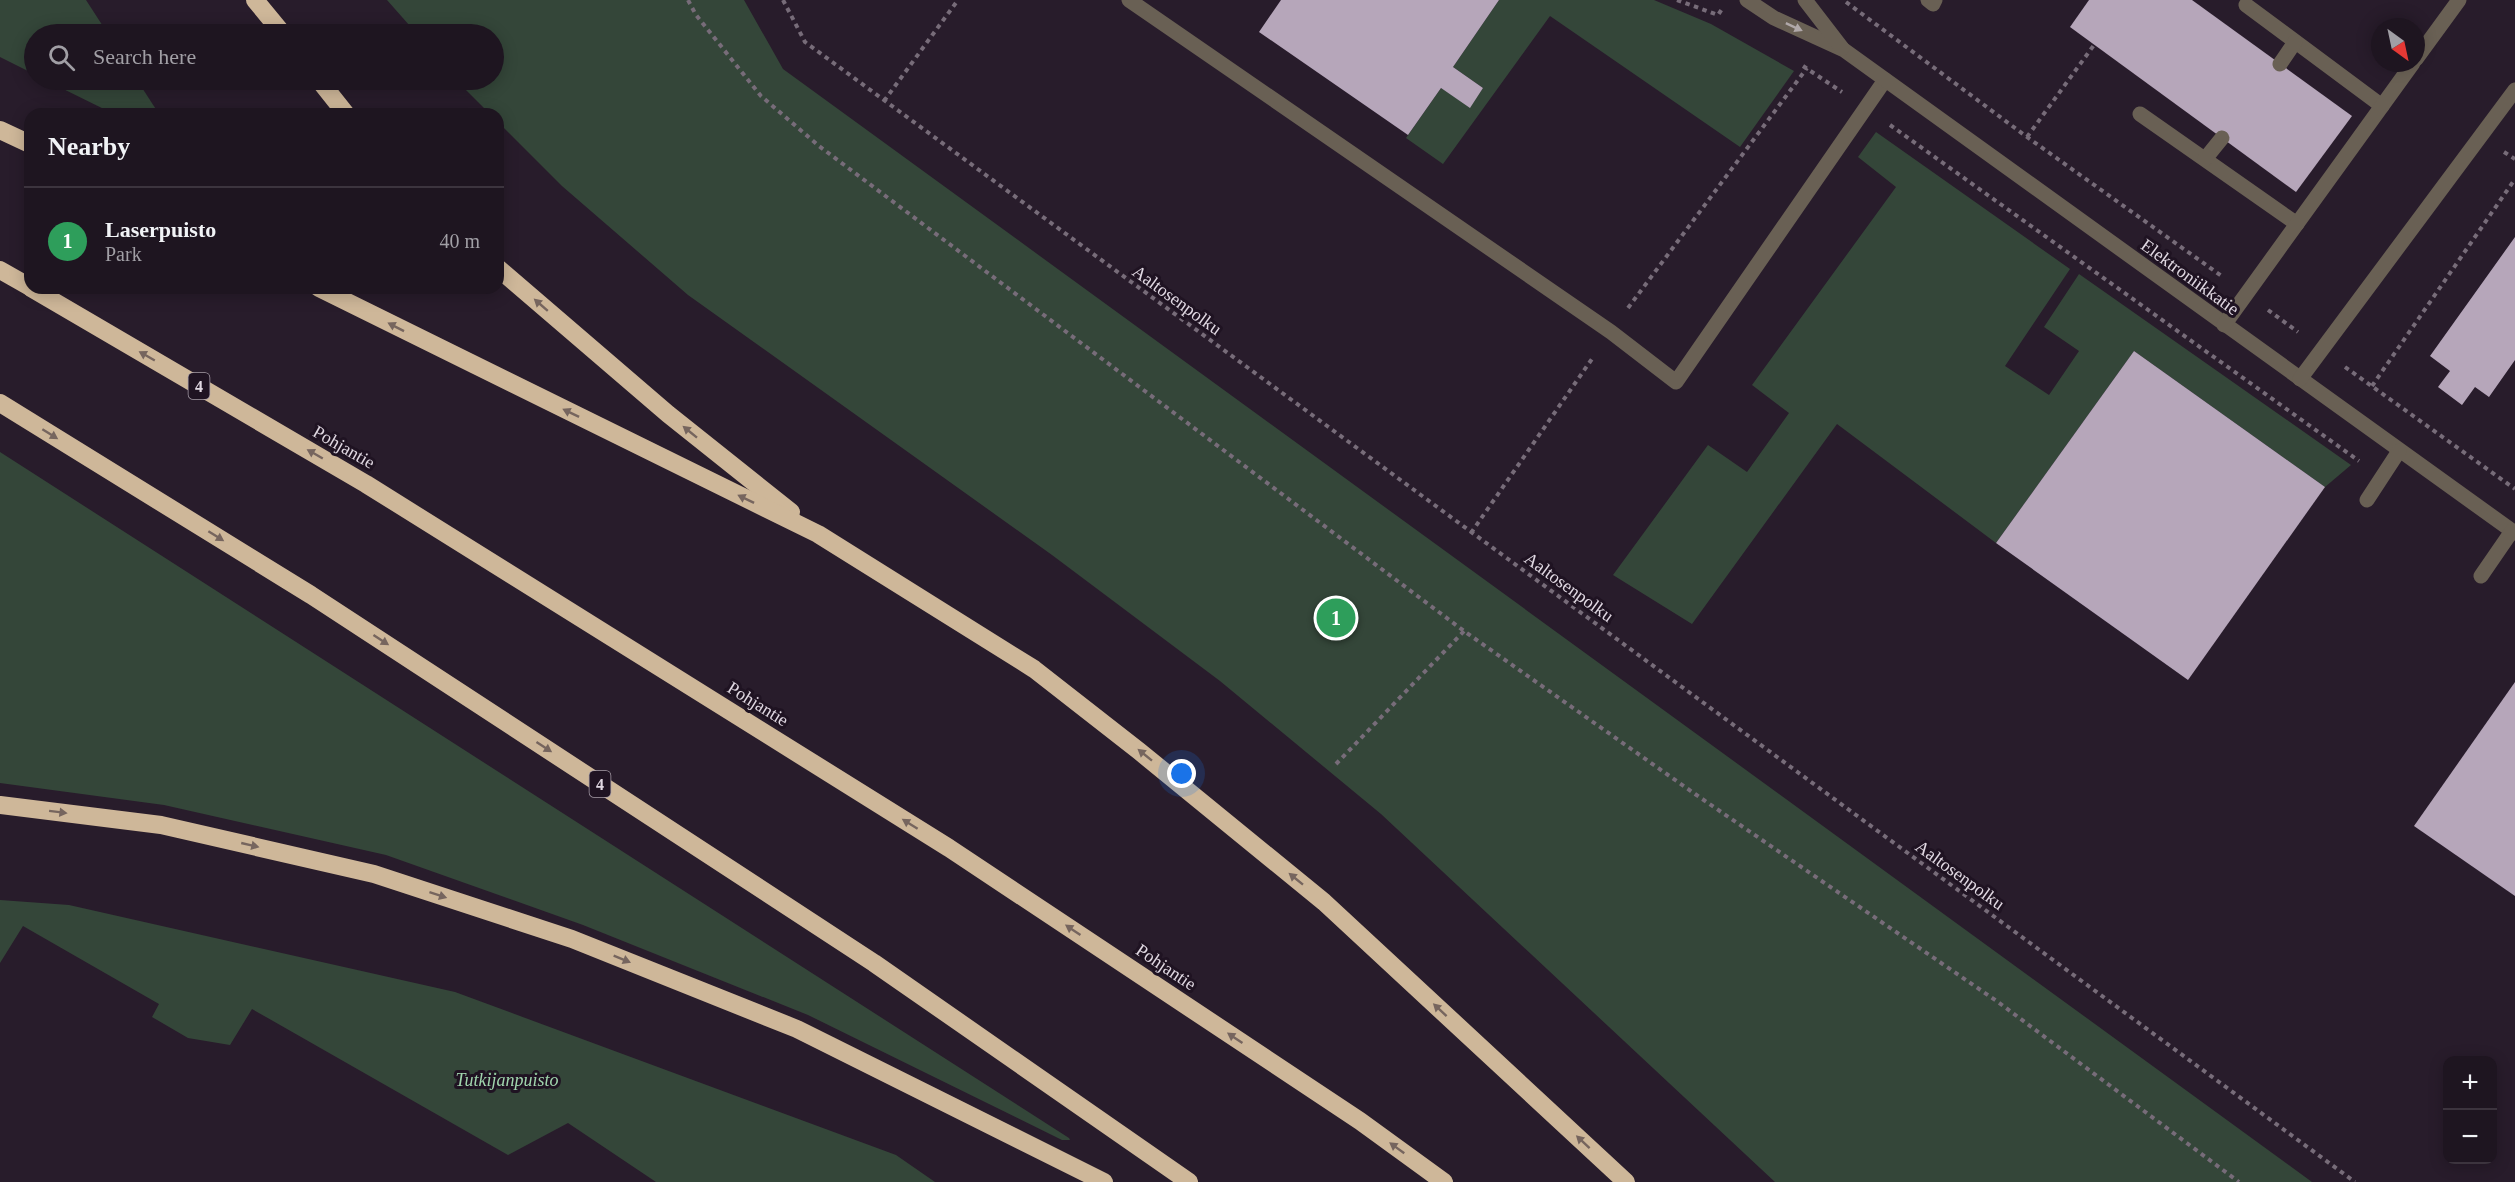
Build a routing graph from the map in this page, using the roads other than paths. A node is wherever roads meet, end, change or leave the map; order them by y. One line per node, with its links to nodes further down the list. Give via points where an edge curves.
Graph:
1 (255, 0): 9 (highway)
2 (1129, 0): 15 (street, via 1611,332 1676,382)
3 (1747, 0): 12 (street, Elektroniikkatie, one-way to 12, via 1774,18)
4 (1805, 0): 12 (street, Elektroniikkatie)
5 (1928, 0): 6 (street)
6 (1935, 0)
7 (2459, 0): 11 (street)
8 (2246, 5): 10 (street)
9 (275, 24)
10 (2295, 42): 13 (street); 18 (street)
11 (2425, 47)
12 (1844, 50): 15 (street, Elektroniikkatie)
13 (2280, 64)
14 (2407, 72): 18 (street)
15 (1885, 80): 31 (street, Elektroniikkatie)
16 (327, 90): 19 (highway)
17 (2515, 90): 32 (street)
18 (2382, 106): 25 (street)
19 (341, 108)
20 (2140, 114): 24 (street)
21 (0, 130): 23 (highway)
22 (2222, 138): 24 (street)
23 (24, 141)
24 (2205, 159): 25 (street)
25 (2297, 224): 31 (street)
26 (0, 270): 28 (highway, Pohjantie / 4)
27 (504, 273): 37 (highway, one-way to 27, via 668,414)
28 (24, 284)
29 (41, 294): 42 (highway, Pohjantie / 4, one-way to 29, via 1360,1121 949,848 366,484)
30 (331, 294): 37 (highway, one-way to 30)
31 (2224, 325): 32 (street, Elektroniikkatie)
32 (2300, 379): 34 (street, Elektroniikkatie)
33 (0, 403): 41 (highway, 4, one-way to 41, via 311,595 855,950)
34 (2399, 451): 35 (street); 36 (street, Elektroniikkatie)
35 (2367, 500)
36 (2513, 532): 38 (street)
37 (818, 534): 43 (highway, one-way to 37, via 1324,902 1139,751 1034,669)
38 (2481, 576)
39 (0, 805): 40 (highway, one-way to 40, via 161,825 374,874 572,939 797,1029)
40 (1104, 1182)
41 (1189, 1182)
42 (1444, 1182)
43 (1626, 1182)

